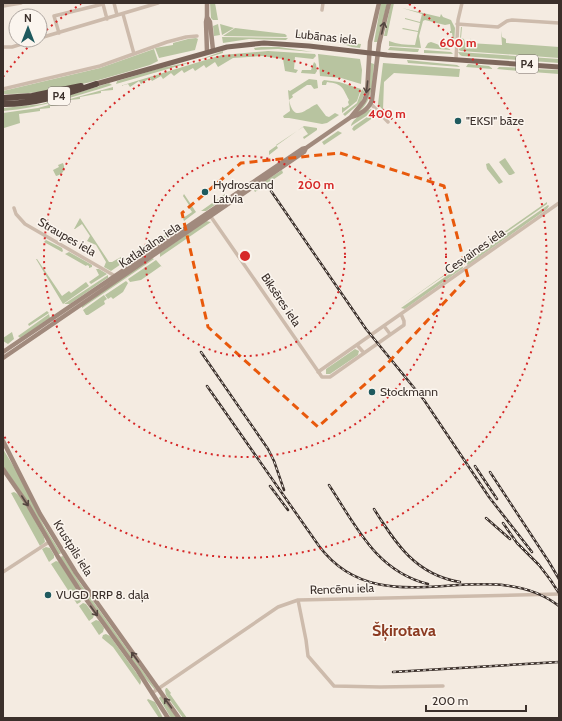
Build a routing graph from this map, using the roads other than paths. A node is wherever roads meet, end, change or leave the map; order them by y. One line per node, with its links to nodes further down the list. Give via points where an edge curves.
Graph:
1 (21, 3): 9 (street)
2 (114, 3): 12 (street)
3 (158, 3): 11 (street)
4 (207, 3): 13 (street)
5 (323, 3): 10 (street)
6 (379, 3): 22 (street, Katlakalna iela)
7 (389, 3): 24 (street, one-way to 7)
8 (462, 3): 16 (street)
9 (3, 6)
10 (322, 10)
11 (123, 14): 12 (street); 23 (street)
12 (117, 16): 14 (street)
13 (207, 17): 20 (street); 21 (street)
14 (107, 19): 17 (street); 17 (street, via 103,4 54,16)
15 (559, 23): 16 (street, via 512,20 498,27)
16 (457, 24): 25 (street)
17 (59, 33): 18 (street)
18 (48, 36)
19 (197, 36): 23 (street)
20 (214, 50): 21 (main road, Lubānas iela / P4); 22 (main road, Lubānas iela / P4, via 264,43)
21 (207, 52): 27 (main road, Lubānas iela / P4)
22 (370, 53): 24 (main road, Lubānas iela / P4); 32 (street, Katlakalna iela, one-way to 32, via 366,97)
23 (134, 54): 28 (street, via 94,68)
24 (378, 54): 25 (main road, Lubānas iela / P4); 30 (street)
25 (456, 60): 26 (main road, Lubānas iela / P4)
26 (559, 67)
27 (96, 84): 29 (highway, Lubānas iela / P4, via 32,96); 31 (highway, Lubānas iela / P4, via 49,99)
28 (3, 89)
29 (3, 97)
30 (371, 104): 32 (street, Katlakalna iela, via 357,116); 33 (street)
31 (3, 105)
32 (351, 117): 36 (street, Katlakalna iela, via 306,148 304,152)
33 (388, 122)
34 (559, 203): 39 (street, Cesvaines iela)
35 (14, 208): 37 (street, Straupes iela, via 25,224)
36 (209, 214): 37 (street, Katlakalna iela); 38 (street, Katlakalna iela); 46 (street, Biksēres iela)
37 (115, 276): 38 (street, Katlakalna iela)
38 (92, 295): 43 (street, Katlakalna iela); 45 (street, Katlakalna iela)
39 (402, 314): 40 (street, Cesvaines iela); 41 (street, via 405,323)
40 (384, 326): 41 (street); 42 (street, Cesvaines iela)
41 (390, 334): 44 (street)
42 (358, 345): 44 (street); 46 (street, Cesvaines iela)
43 (3, 352)
44 (364, 353): 46 (street, Biksēres iela, via 330,377 322,377)
45 (3, 358)
46 (318, 372)
47 (3, 441): 49 (street, Krustpils iela)
48 (3, 447): 49 (street)
49 (16, 468): 56 (street, Krustpils iela, one-way to 49, via 76,574)
50 (3, 469): 51 (street, Krustpils iela, one-way to 51)
51 (49, 542): 52 (street); 57 (street, Krustpils iela, one-way to 57)
52 (3, 572)
53 (559, 594): 54 (street, Rencēnu iela)
54 (298, 600): 55 (street, via 308,656 334,686); 56 (street, Rencēnu iela, via 278,607)
55 (443, 686)
56 (158, 688): 57 (street, Rencēnu iela); 59 (street, Krustpils iela, one-way to 56)
57 (152, 693): 58 (street, Krustpils iela)
58 (168, 718)
59 (179, 718)

